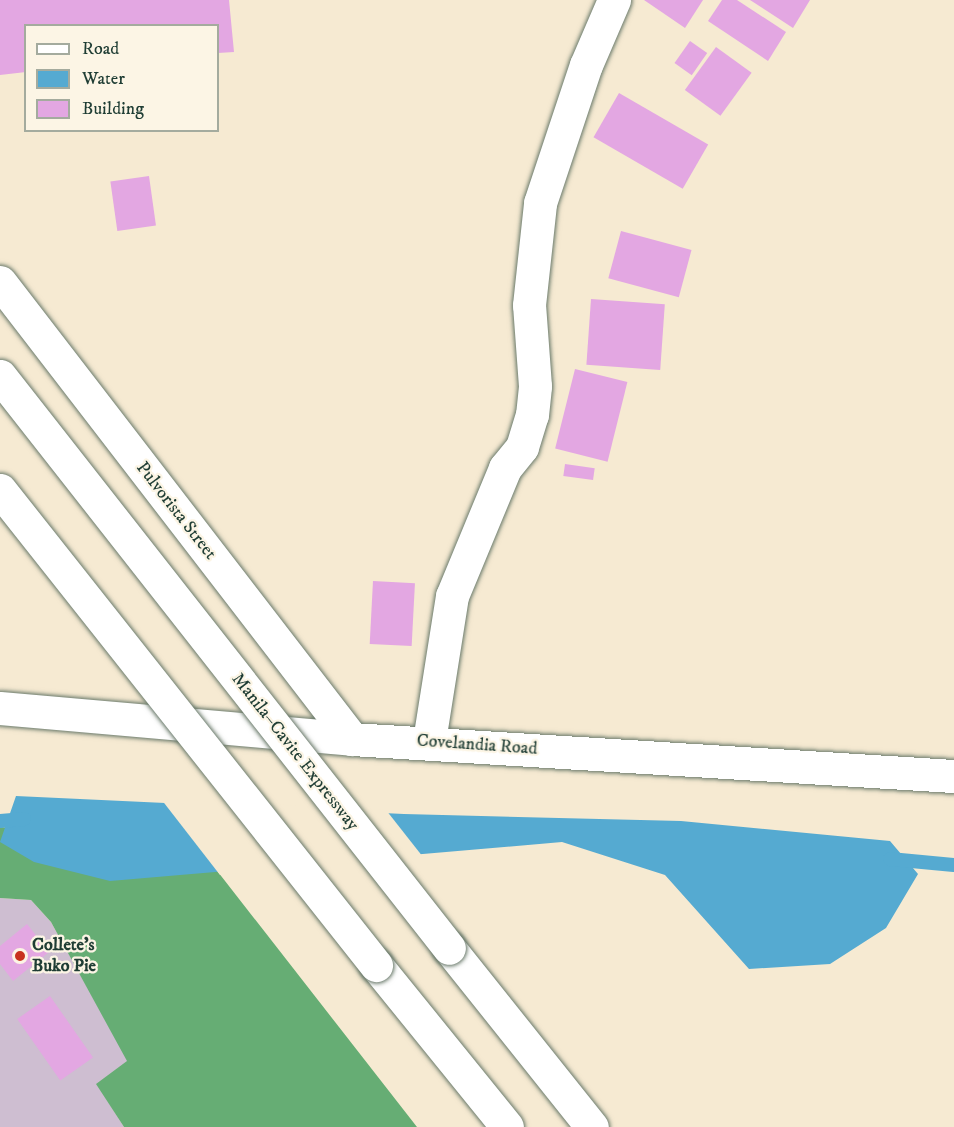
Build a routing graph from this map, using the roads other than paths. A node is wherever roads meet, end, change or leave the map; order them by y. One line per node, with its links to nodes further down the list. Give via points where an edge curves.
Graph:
1 (614, 0): 7 (main road, via 586,65 540,203 529,305 535,386 532,415 522,447 506,468 452,596)
2 (0, 282): 6 (main road, Pulvorista Street)
3 (0, 376): 10 (main road, Manila–Cavite Expressway, bridge)
4 (0, 490): 9 (main road, bridge)
5 (0, 708): 6 (main road, Covelandia Road)
6 (352, 739): 7 (main road, Covelandia Road)
7 (429, 741): 8 (main road, Covelandia Road)
8 (954, 776)
9 (507, 1127)
10 (592, 1127)

